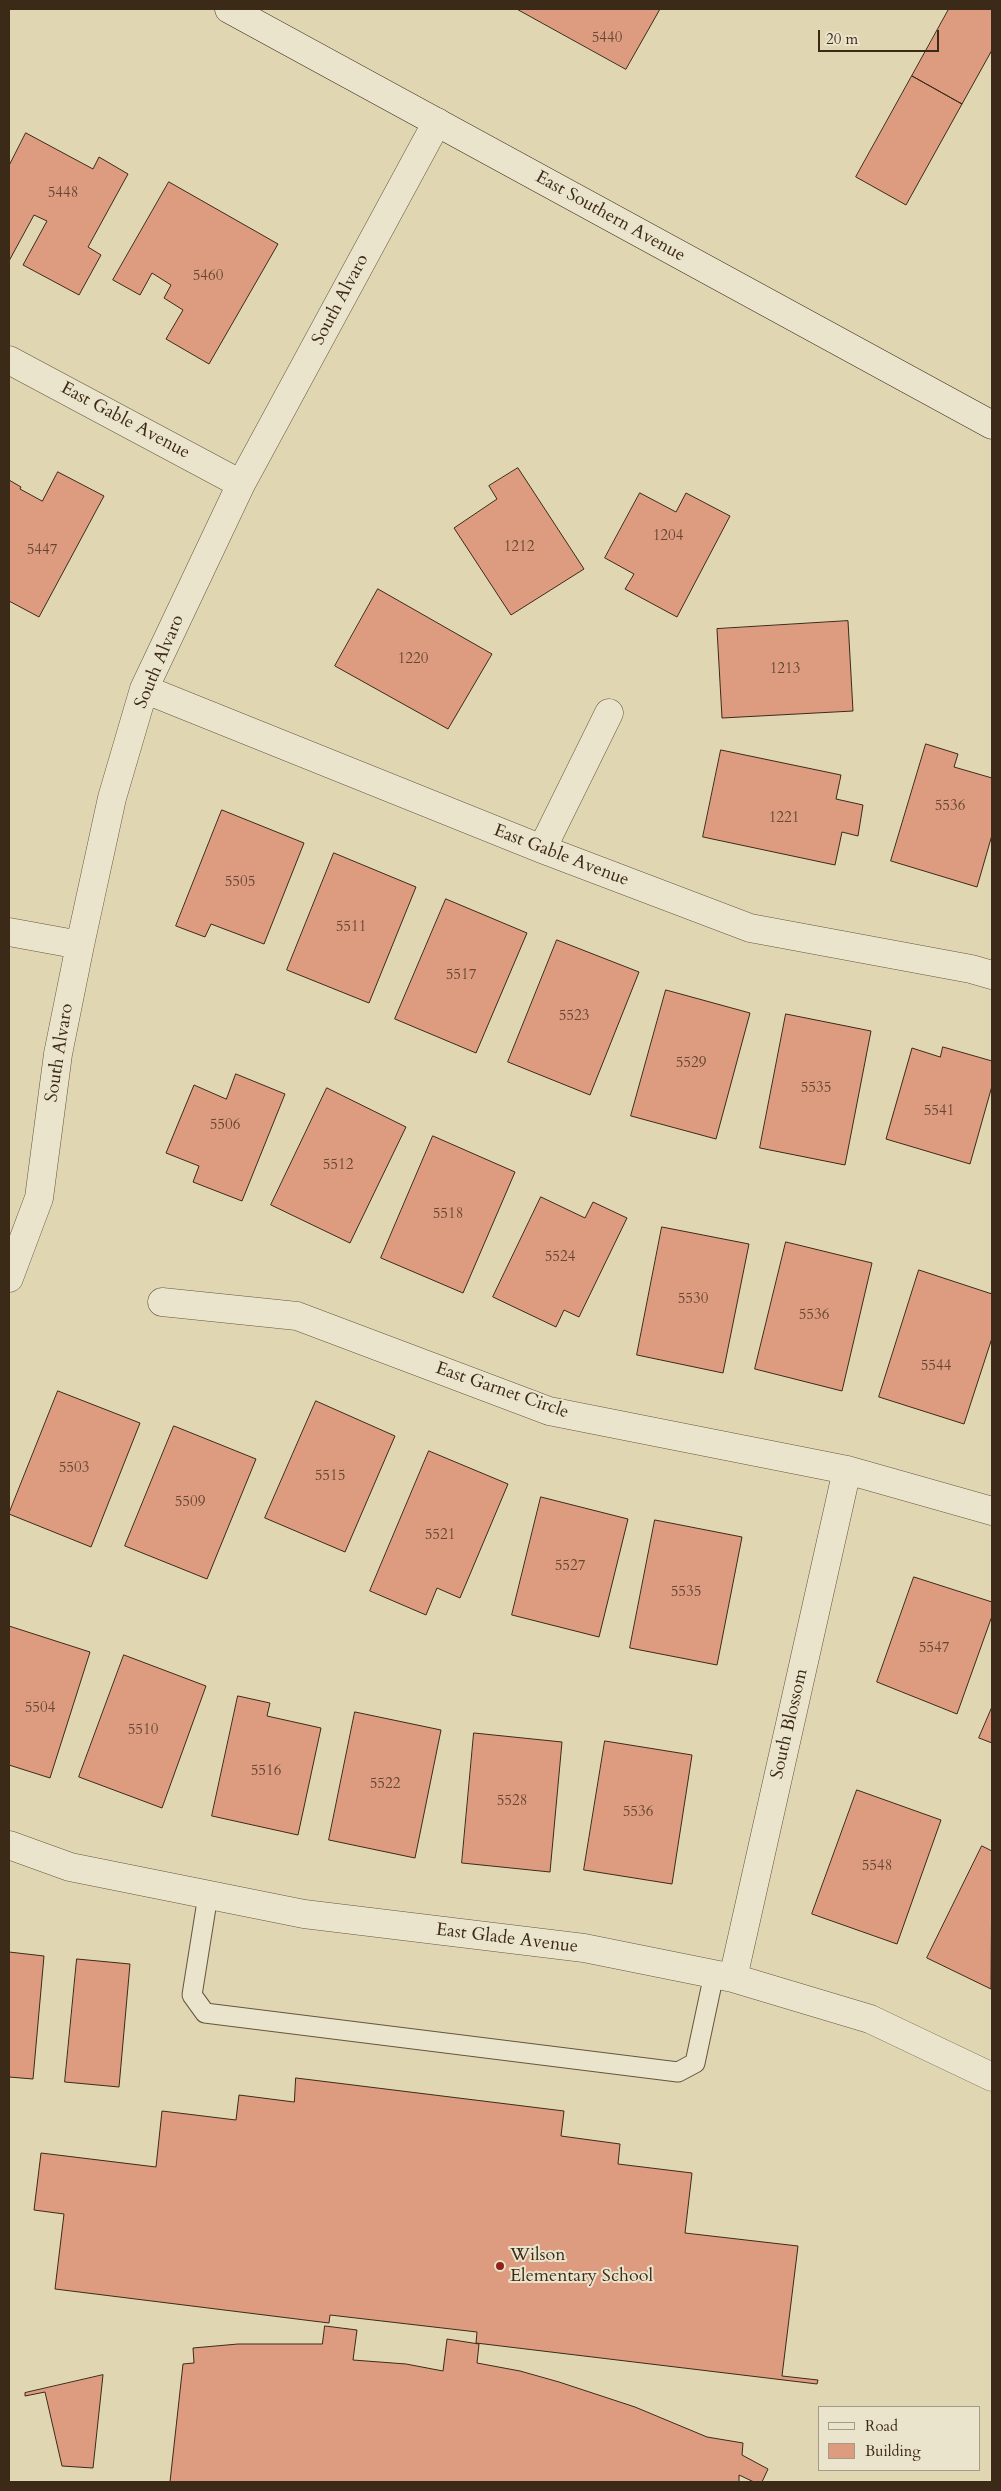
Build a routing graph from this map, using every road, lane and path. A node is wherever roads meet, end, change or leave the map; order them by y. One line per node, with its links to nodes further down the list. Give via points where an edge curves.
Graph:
1 (228, 9): 2 (street, East Southern Avenue)
2 (437, 122): 4 (street, East Southern Avenue); 5 (street, South Alvaro)
3 (9, 360): 5 (street, East Gable Avenue)
4 (992, 425)
5 (241, 484): 6 (street, South Alvaro)
6 (144, 689): 8 (street, East Gable Avenue); 10 (street, South Alvaro, via 112,798)
7 (609, 713): 8 (street)
8 (542, 849): 11 (street, East Gable Avenue, via 750,928)
9 (9, 932): 10 (street)
10 (80, 945): 12 (street, South Alvaro, via 58,1054 39,1198)
11 (992, 975)
12 (9, 1278)
13 (162, 1302): 14 (street, East Garnet Circle, via 298,1316 549,1411)
14 (847, 1470): 15 (street, East Garnet Circle); 18 (street, South Blossom)
15 (992, 1511)
16 (9, 1845): 17 (street, East Glade Avenue, via 70,1867)
17 (208, 1895): 18 (street, East Glade Avenue, via 304,1914 584,1948); 18 (lane, via 192,1995 205,2013 678,2072 695,2063)
18 (723, 1976): 19 (street, East Glade Avenue, via 870,2019)
19 (992, 2077)

